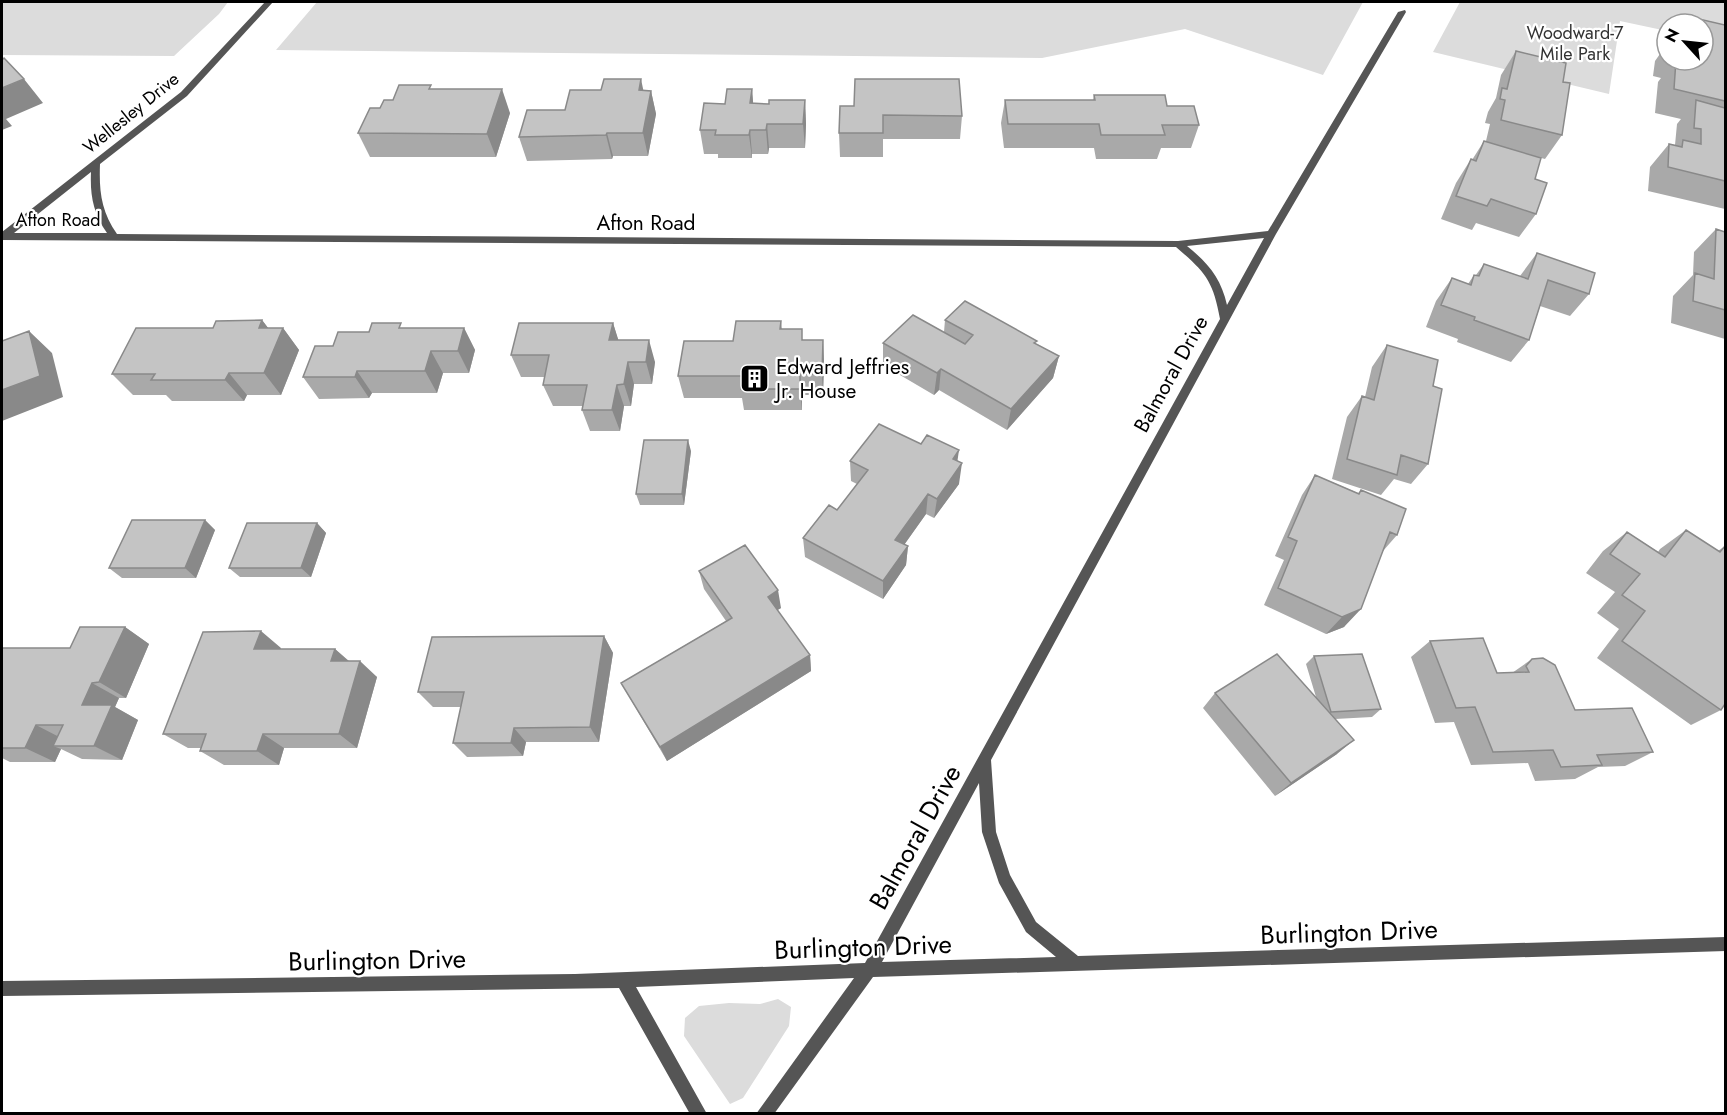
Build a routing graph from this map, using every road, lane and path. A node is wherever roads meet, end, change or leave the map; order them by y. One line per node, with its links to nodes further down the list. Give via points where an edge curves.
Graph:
1 (269, 2): 3 (street, Wellesley Drive, via 184,94)
2 (1402, 12): 4 (street, Balmoral Drive)
3 (96, 163): 5 (street, Wellesley Drive); 6 (street, Afton Road, via 98,215)
4 (1271, 234): 7 (street, Afton Road); 8 (street, Balmoral Drive)
5 (2, 237): 6 (street, Afton Road)
6 (114, 237): 7 (street, Afton Road)
7 (1178, 244): 8 (street, via 1205,266 1220,288)
8 (1225, 320): 9 (street, Balmoral Drive)
9 (984, 760): 11 (street, Balmoral Drive, via 988,831 1004,878 1031,927); 12 (street, Balmoral Drive)
10 (1725, 944): 11 (street, Burlington Drive)
11 (1076, 964): 12 (street, Burlington Drive)
12 (869, 970): 13 (street, Burlington Drive); 16 (street, Balmoral Drive)
13 (623, 980): 14 (street, Burlington Drive); 15 (street)
14 (2, 989)
15 (699, 1113)
16 (764, 1113)

